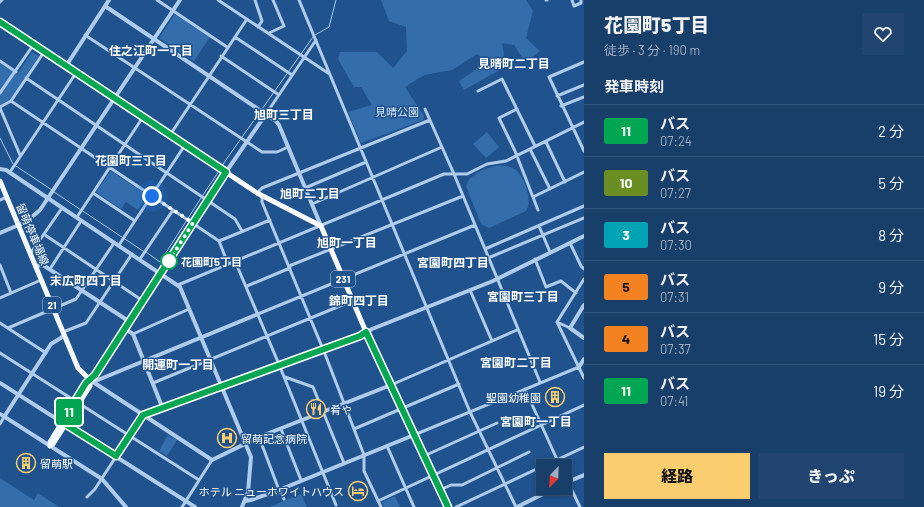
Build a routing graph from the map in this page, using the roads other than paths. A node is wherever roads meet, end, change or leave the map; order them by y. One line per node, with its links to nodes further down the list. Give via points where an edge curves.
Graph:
1 (109, 0): 10 (street)
2 (157, 0): 11 (street)
3 (180, 0): 11 (street)
4 (218, 0): 12 (street)
5 (255, 0): 14 (street, via 262,21)
6 (273, 0): 15 (street, via 284,26)
7 (299, 0): 19 (street)
8 (572, 0): 9 (street, via 574,6 581,3)
9 (581, 0)
10 (105, 6): 16 (street); 18 (street)
11 (173, 11): 18 (street); 21 (street)
12 (246, 19): 14 (street); 17 (street)
13 (0, 22): 20 (highway)
14 (258, 27): 15 (street)
15 (269, 34): 24 (street)
16 (85, 35): 27 (street); 28 (street)
17 (235, 37): 21 (street); 32 (street)
18 (154, 39): 28 (street); 33 (street)
19 (316, 40): 24 (street); 30 (street)
20 (34, 44): 22 (highway); 29 (street)
21 (227, 47): 23 (street)
22 (44, 51): 27 (highway); 34 (street)
23 (222, 56): 33 (street); 38 (street)
24 (304, 57): 30 (street); 32 (street)
25 (0, 61): 29 (street)
26 (584, 62): 39 (street, via 549,77)
27 (66, 66): 31 (highway)
28 (135, 67): 41 (street); 44 (street)
29 (16, 72): 37 (street)
30 (328, 72): 63 (street)
31 (76, 73): 41 (highway); 42 (street)
32 (292, 75): 38 (street)
33 (208, 76): 44 (street); 49 (street)
34 (26, 78): 42 (street); 43 (street)
35 (584, 85): 39 (street)
36 (478, 91): 48 (street, via 502,79)
37 (0, 93)
38 (279, 95): 49 (street)
39 (557, 96): 45 (street)
40 (584, 97): 45 (street)
41 (115, 98): 50 (highway); 54 (street)
42 (58, 99): 53 (street); 54 (street)
43 (11, 101): 46 (street); 53 (street)
44 (190, 105): 56 (street); 58 (street)
45 (561, 106): 55 (street)
46 (0, 108): 68 (street)
47 (425, 109): 51 (street)
48 (517, 109): 61 (street); 69 (street, via 499,118)
49 (266, 114): 58 (street); 62 (street, via 280,125)
50 (143, 118): 56 (highway); 59 (street)
51 (430, 120): 63 (street); 64 (street)
52 (584, 122): 55 (street)
53 (43, 123): 65 (street); 68 (street)
54 (96, 125): 59 (street); 65 (street)
55 (572, 128): 57 (street); 67 (street)
56 (170, 135): 60 (highway)
57 (546, 142): 61 (street); 81 (street)
58 (246, 143): 62 (street, via 266,153 278,152); 75 (street)
59 (125, 144): 71 (street); 74 (street)
60 (185, 145): 74 (street); 75 (highway)
61 (535, 146): 66 (street)
62 (288, 147): 77 (street)
63 (360, 147): 70 (street); 77 (street)
64 (442, 147): 78 (street); 79 (street)
65 (81, 148): 71 (street); 90 (street)
66 (530, 149): 69 (street); 83 (street)
67 (584, 150)
68 (20, 155): 73 (street)
69 (516, 156): 78 (street, via 487,164 467,174); 89 (street)
70 (366, 162): 79 (street); 82 (street)
71 (110, 167): 84 (street); 86 (street)
72 (0, 169): 73 (street)
73 (10, 172): 90 (street)
74 (167, 172): 86 (street); 92 (street)
75 (226, 172): 85 (highway); 92 (street)
76 (584, 172): 81 (street)
77 (299, 173): 82 (street); 85 (street, via 262,188)
78 (454, 174): 87 (street); 93 (street, via 444,174)
79 (372, 179): 93 (street); 94 (street)
80 (0, 181): 88 (main road, 留萌停車場線 / 21)
81 (565, 182): 83 (street)
82 (305, 188): 94 (street)
83 (550, 189): 89 (street)
84 (93, 193): 99 (street); 103 (street)
85 (260, 194): 101 (street); 108 (highway)
86 (152, 196): 97 (street); 103 (street)
87 (463, 196): 105 (street); 107 (street)
88 (6, 197): 91 (street); 106 (main road, 留萌停車場線 / 21)
89 (533, 197): 98 (street)
90 (48, 198): 96 (street); 106 (street, via 35,216)
91 (0, 200)
92 (208, 200): 104 (street); 110 (street, via 235,219)
93 (382, 201): 105 (street); 108 (street)
94 (312, 204): 108 (street)
95 (584, 206): 109 (street)
96 (62, 208): 99 (street); 112 (street)
97 (173, 210): 104 (street); 128 (street)
98 (538, 210)
99 (77, 217): 102 (street)
100 (584, 218): 113 (street)
101 (270, 220): 110 (street); 117 (street)
102 (81, 221): 116 (street); 120 (street)
103 (135, 221): 119 (street)
104 (193, 223): 115 (street); 139 (street)
105 (392, 224): 122 (street); 126 (street)
106 (18, 225): 111 (street); 124 (main road, 留萌停車場線 / 21)
107 (475, 225): 121 (street); 126 (street)
108 (321, 226): 117 (street); 122 (highway, 231)
109 (539, 226): 113 (street); 121 (street)
110 (242, 231): 115 (street)
111 (0, 233)
112 (45, 235): 120 (street); 124 (street)
113 (543, 235): 123 (street); 127 (street)
114 (584, 236): 118 (street)
115 (219, 241): 131 (street)
116 (114, 243): 119 (street); 136 (street)
117 (279, 243): 130 (street); 134 (street)
118 (570, 243): 123 (street); 137 (street)
119 (119, 245): 125 (street)
120 (64, 248): 135 (street); 136 (street)
121 (485, 249): 127 (street)
122 (331, 250): 134 (street); 141 (highway, 231)
123 (550, 252): 129 (street)
124 (30, 254): 133 (main road, 留萌停車場線 / 21)
125 (132, 254): 128 (street); 144 (street)
126 (404, 254): 141 (street); 157 (street)
127 (488, 258): 140 (street)
128 (140, 259): 139 (street)
129 (535, 259): 140 (street); 150 (street, via 546,287 561,281)
130 (235, 261): 131 (street); 146 (street)
131 (228, 264): 145 (street)
132 (0, 265): 138 (street)
133 (35, 266): 135 (street, via 43,265); 143 (main road, 留萌停車場線 / 21)
134 (289, 267): 146 (street); 151 (street)
135 (50, 269): 147 (street)
136 (96, 269): 144 (street); 147 (street)
137 (584, 269)
138 (1, 271): 149 (street)
139 (161, 274): 145 (street); 153 (street)
140 (497, 278): 148 (street); 168 (street)
141 (343, 279): 151 (street); 154 (highway, 231)
142 (584, 279): 150 (street)
143 (42, 280): 149 (street); 158 (main road, 留萌停車場線 / 21)
144 (114, 281): 153 (street); 155 (street)
145 (178, 285): 159 (street)
146 (247, 286): 160 (street)
147 (82, 290): 155 (street); 158 (street, via 76,300)
148 (470, 290): 157 (street); 175 (street)
149 (11, 293): 152 (street)
150 (576, 293): 163 (street)
151 (301, 296): 160 (street); 161 (street)
152 (0, 298)
153 (144, 301): 162 (street)
154 (352, 301): 161 (street); 169 (highway, 231)
155 (100, 302): 162 (street); 170 (street, via 86,323)
156 (584, 305): 167 (street)
157 (427, 307): 169 (street); 181 (street)
158 (53, 309): 165 (street); 170 (main road, 留萌停車場線 / 21)
159 (189, 309): 171 (street); 173 (street)
160 (258, 314): 172 (street); 173 (street)
161 (310, 318): 172 (street); 176 (street)
162 (130, 322): 166 (street)
163 (557, 322): 167 (street); 184 (street)
164 (0, 323): 165 (street)
165 (8, 328): 178 (street)
166 (125, 328): 171 (street); 188 (street)
167 (570, 328): 174 (street)
168 (517, 330): 175 (street); 189 (street)
169 (366, 332): 176 (street); 192 (highway, 231)
170 (64, 334): 178 (street, via 54,341); 188 (main road, 留萌停車場線 / 21, via 78,368)
171 (133, 334): 182 (street)
172 (267, 336): 180 (street); 183 (street)
173 (200, 338): 180 (street); 182 (street)
174 (584, 338)
175 (492, 341): 181 (street)
176 (323, 350): 183 (street); 198 (street)
177 (0, 353): 185 (street)
178 (46, 353): 185 (street)
179 (584, 359): 184 (street)
180 (210, 360): 191 (street); 194 (street)
181 (450, 360): 192 (street); 193 (street)
182 (145, 362): 188 (street); 191 (street)
183 (280, 366): 186 (street); 194 (street)
184 (579, 367): 187 (street); 189 (street)
185 (32, 373): 196 (street); 197 (street)
186 (284, 376): 202 (street, via 313,387); 207 (street)
187 (584, 378)
188 (91, 381): 197 (main road); 205 (street)
189 (540, 382): 195 (street)
190 (0, 383): 196 (street)
191 (153, 383): 201 (street)
192 (391, 384): 198 (street); 200 (highway, 231)
193 (459, 384): 200 (street); 203 (street)
194 (221, 387): 201 (street); 218 (street)
195 (525, 389): 203 (street); 211 (street)
196 (19, 395): 206 (street); 209 (street)
197 (77, 402): 209 (main road); 215 (street)
198 (345, 403): 202 (street); 213 (street)
199 (584, 405): 211 (street)
200 (402, 408): 213 (street); 216 (highway, 231)
201 (163, 409): 205 (street)
202 (323, 412): 207 (street); 230 (street)
203 (470, 412): 214 (street); 216 (street)
204 (0, 414): 206 (street)
205 (143, 415): 215 (street); 229 (street)
206 (4, 417): 208 (street); 219 (street)
207 (302, 420): 212 (street); 233 (street)
208 (0, 424)
209 (63, 424): 219 (main road, via 50,442); 225 (street)
210 (497, 424): 214 (street)
211 (541, 424): 222 (street); 227 (street)
212 (281, 429): 217 (street); 238 (street)
213 (354, 429): 224 (street)
214 (480, 432): 222 (street); 226 (street)
215 (130, 435): 225 (street); 237 (street)
216 (414, 435): 220 (street); 226 (highway, 231)
217 (259, 438): 218 (street); 242 (street)
218 (245, 444): 229 (street); 249 (street, via 251,457)
219 (50, 446): 236 (street)
220 (387, 446): 224 (street); 241 (street)
221 (584, 447): 228 (street)
222 (488, 449): 231 (street); 235 (street)
223 (529, 452): 231 (street)
224 (364, 455): 230 (street); 250 (street, via 364,471)
225 (116, 456): 236 (street); 248 (street)
226 (423, 456): 235 (highway, 231)
227 (557, 459)
228 (559, 459)
229 (212, 460): 237 (street)
230 (344, 463): 233 (street)
231 (497, 467): 240 (street); 243 (street, via 462,485 451,485)
232 (536, 469): 240 (street)
233 (323, 472): 238 (street); 251 (street)
234 (584, 474): 239 (street)
235 (433, 475): 241 (street); 243 (highway, 231)
236 (102, 478): 246 (street); 252 (street)
237 (199, 480): 248 (street)
238 (301, 480): 242 (street)
239 (572, 480)
240 (505, 484): 259 (street); 260 (street)
241 (406, 489): 250 (street); 257 (street)
242 (278, 490): 247 (street); 249 (street)
243 (440, 490): 258 (highway, 231)
244 (572, 493): 261 (street)
245 (541, 495): 260 (street)
246 (87, 497)
247 (284, 499)
248 (186, 501): 253 (street); 254 (street)
249 (245, 501): 255 (street)
250 (378, 501): 256 (street)
251 (336, 505)
252 (126, 507)
253 (182, 507)
254 (195, 507)
255 (242, 507)
256 (381, 507)
257 (414, 507)
258 (448, 507)
259 (456, 507)
260 (517, 507)
261 (580, 507)

